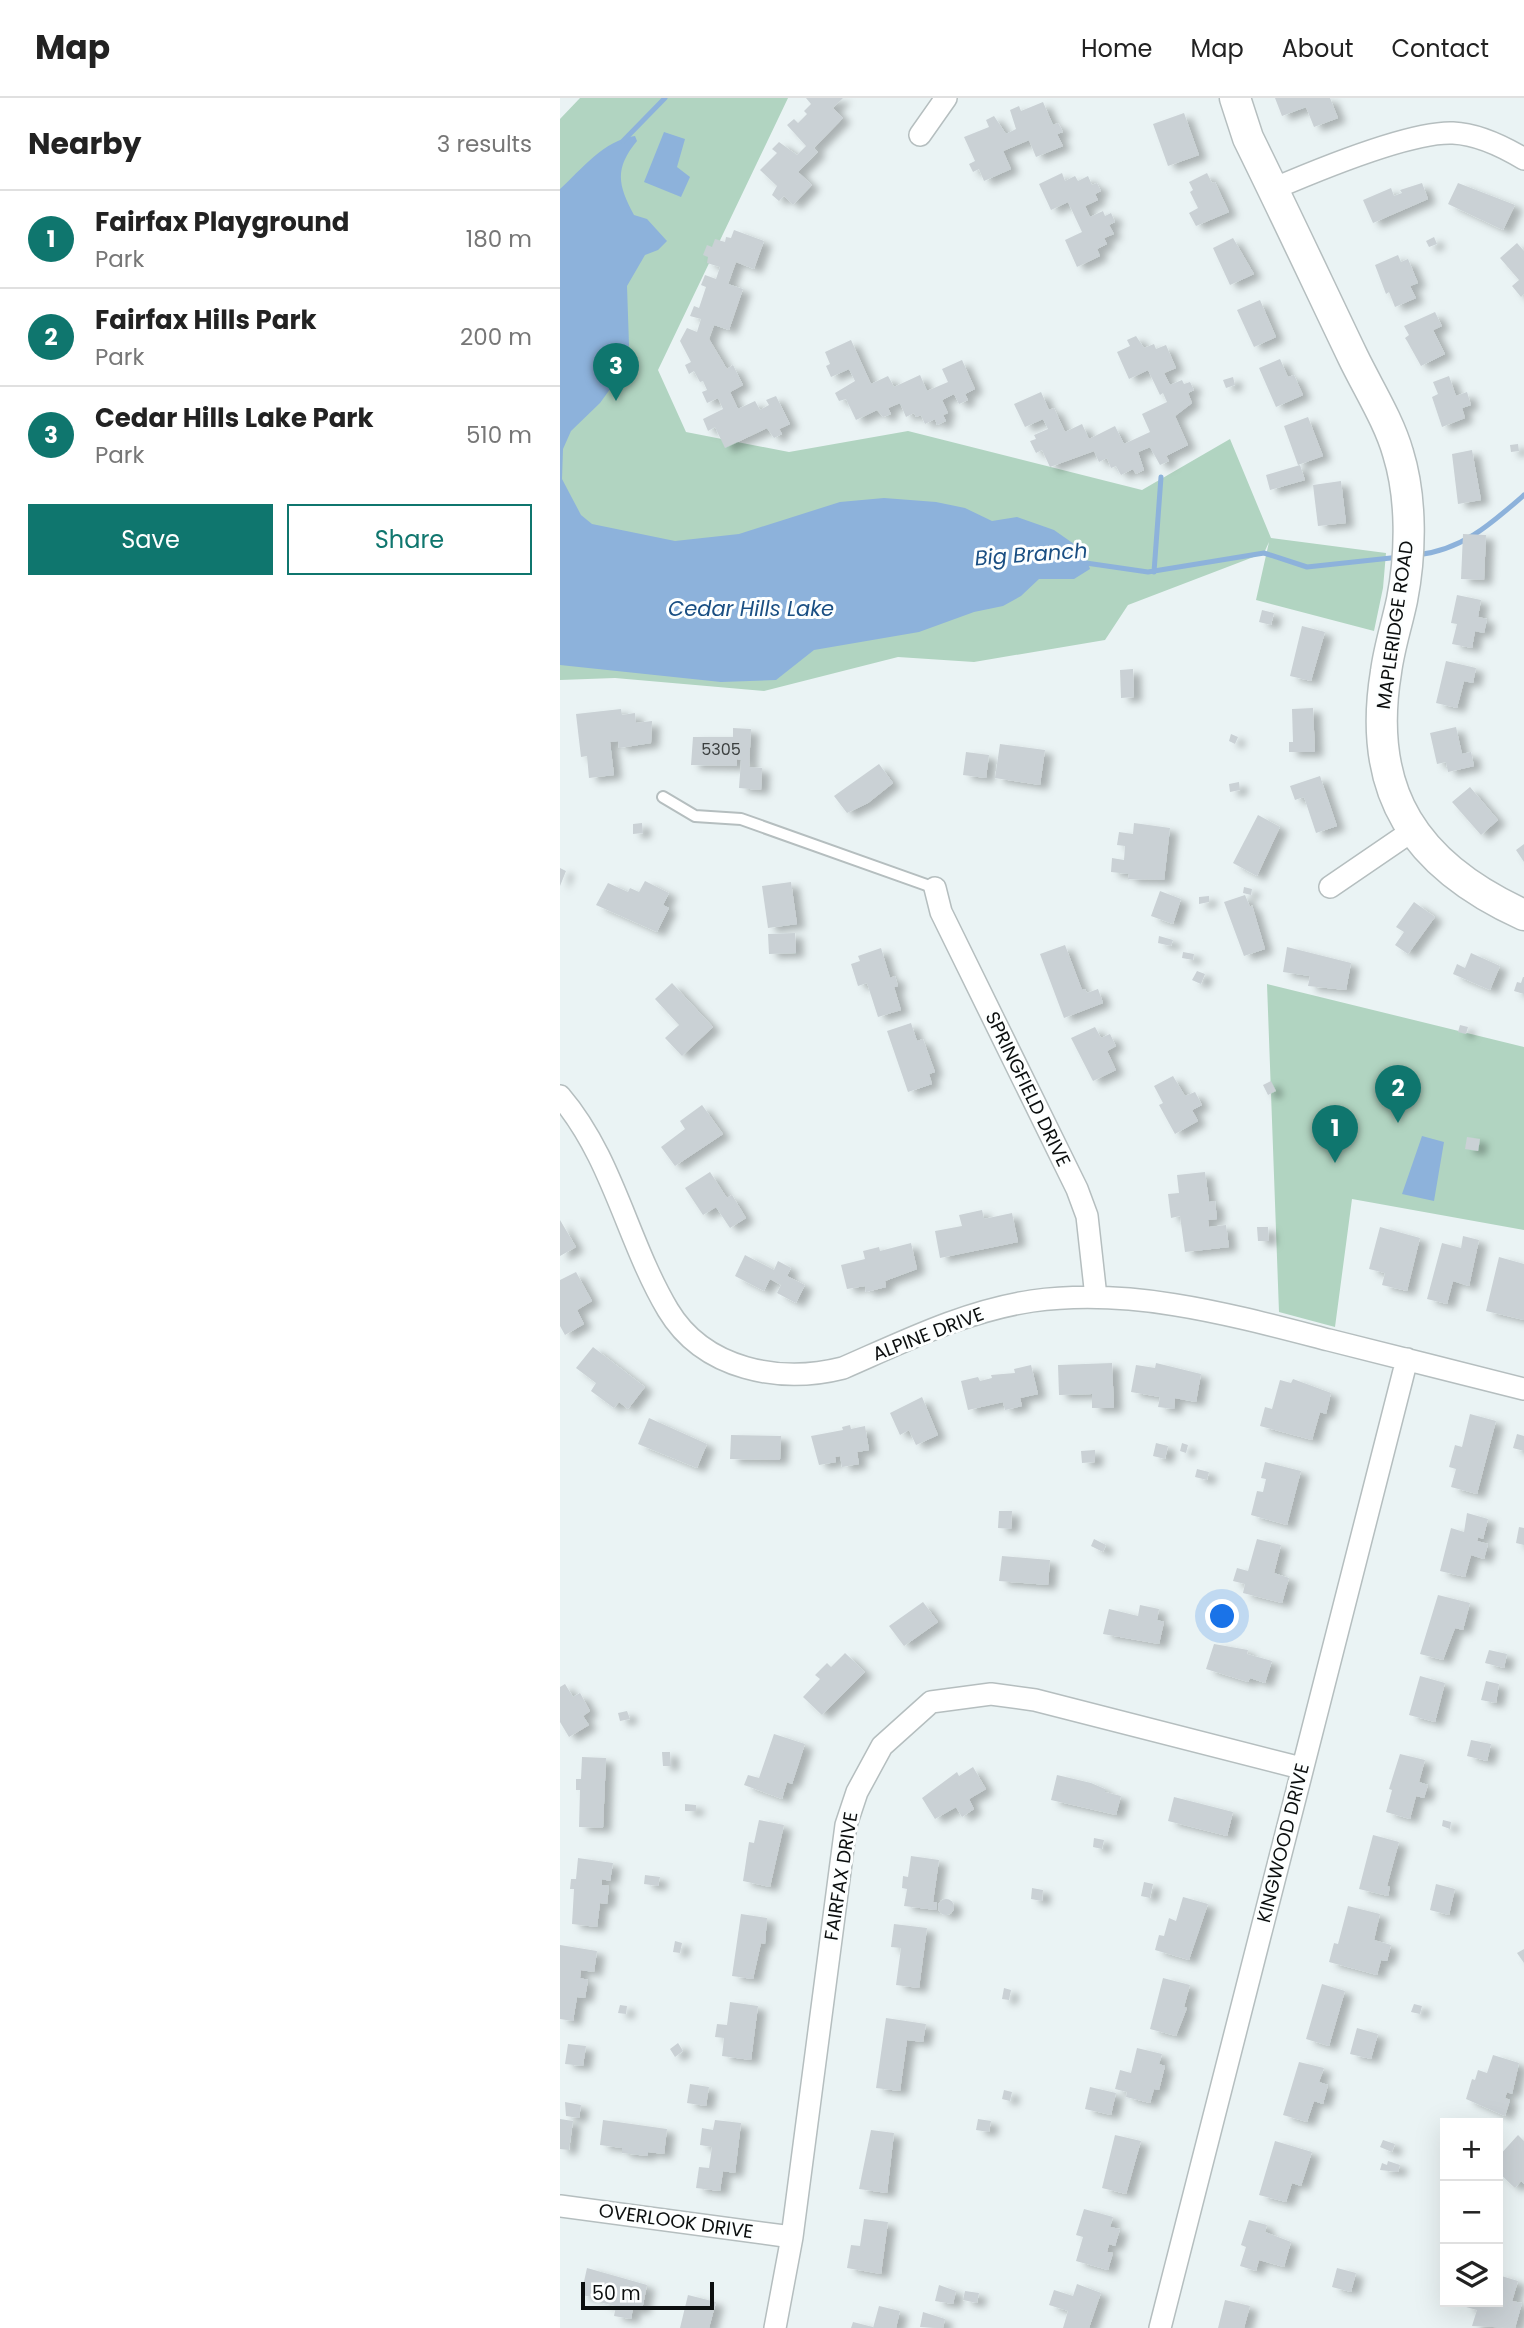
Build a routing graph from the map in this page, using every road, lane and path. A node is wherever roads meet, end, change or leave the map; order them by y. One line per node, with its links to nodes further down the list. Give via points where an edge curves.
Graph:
1 (946, 98): 3 (street)
2 (1235, 98): 5 (street, MAPLERIDGE ROAD)
3 (920, 135)
4 (1524, 159): 5 (street, via 1481,139 1454,133 1383,148)
5 (1273, 189): 7 (street, MAPLERIDGE ROAD, via 1398,452 1407,513 1407,564 1386,671 1382,737 1393,794)
6 (663, 797): 9 (lane, via 695,816 741,819)
7 (1412, 831): 8 (street); 10 (street, MAPLERIDGE ROAD, via 1483,896)
8 (1330, 887)
9 (935, 888): 12 (street, SPRINGFIELD DRIVE, via 941,912 1080,1198 1087,1216)
10 (1524, 915)
11 (560, 1096): 12 (street, ALPINE DRIVE, via 604,1166 669,1311 696,1340 742,1368 768,1374 822,1373 970,1314 1033,1301)
12 (1096, 1297): 13 (street, ALPINE DRIVE, via 1189,1306)
13 (1407, 1359): 14 (street, ALPINE DRIVE); 15 (street, KINGWOOD DRIVE)
14 (1524, 1389)
15 (1301, 1768): 17 (street, FAIRFAX DRIVE, via 1035,1700 991,1694 932,1702 883,1746 857,1792 846,1825); 19 (street, KINGWOOD DRIVE)
16 (560, 2206): 17 (street, OVERLOOK DRIVE)
17 (792, 2237): 18 (street, FAIRFAX DRIVE)
18 (775, 2328)
19 (1160, 2328)

